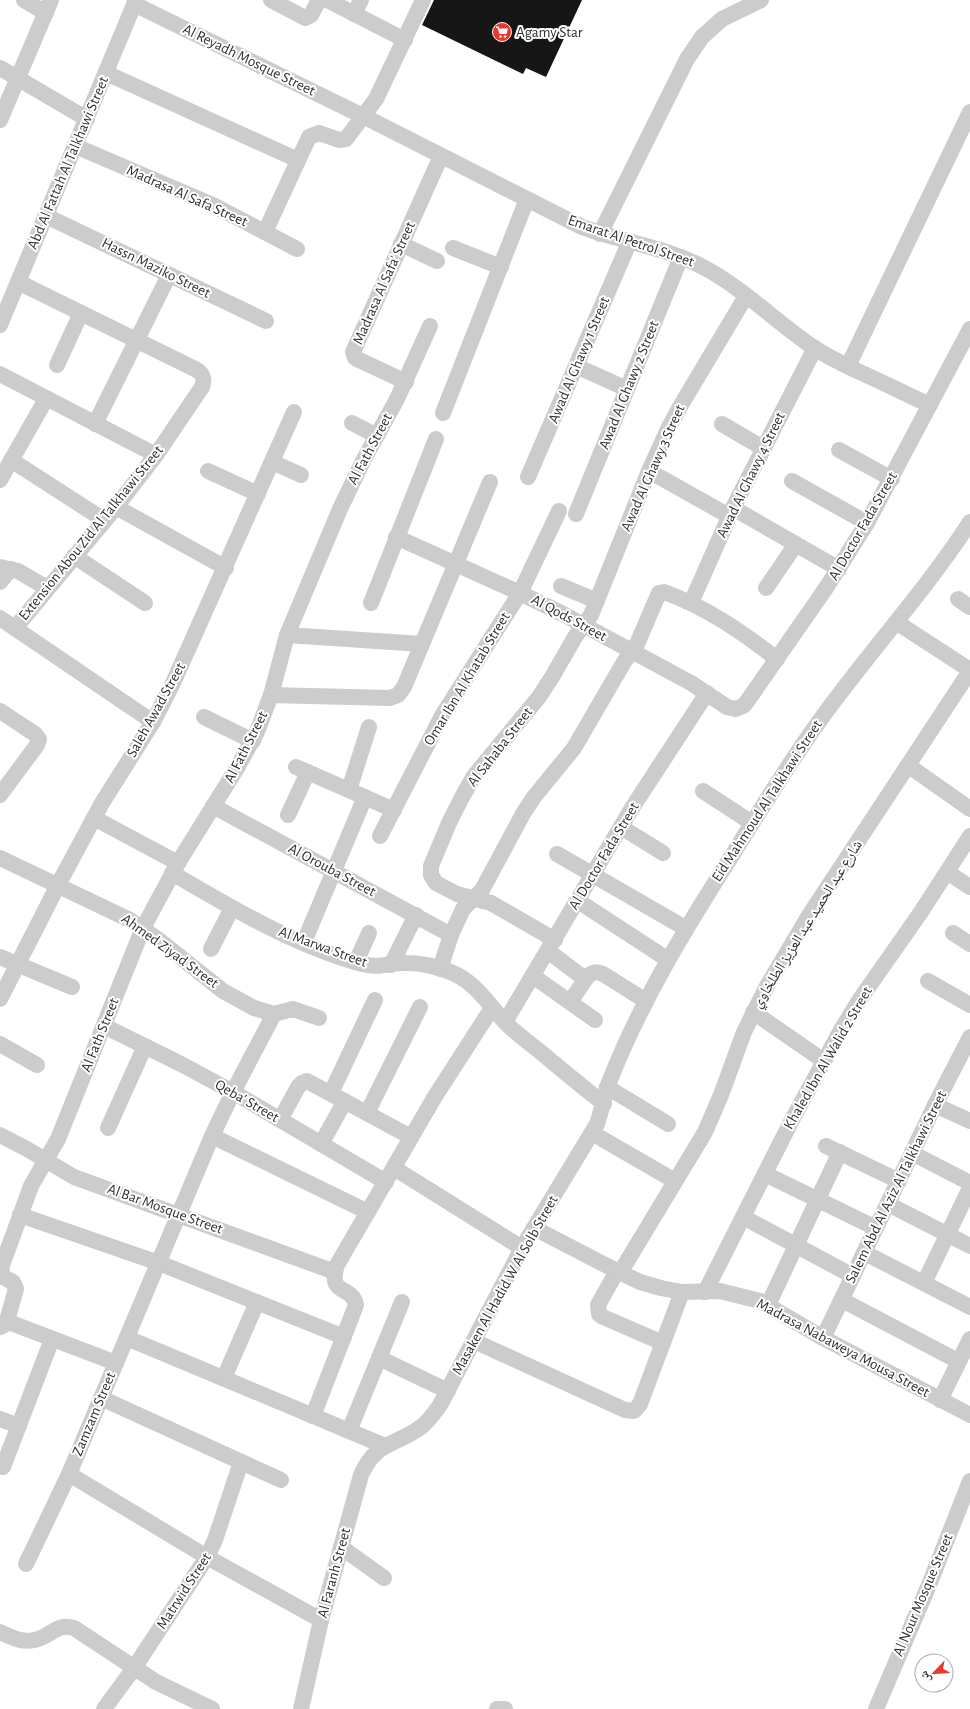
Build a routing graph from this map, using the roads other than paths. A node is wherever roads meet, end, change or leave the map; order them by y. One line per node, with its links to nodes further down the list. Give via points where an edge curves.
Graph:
1 (24, 0): 8 (street)
2 (271, 0): 3 (street, via 305,18 311,15)
3 (319, 0)
4 (327, 0): 9 (street)
5 (423, 0): 10 (street)
6 (761, 0): 24 (street, via 722,19 702,37 687,59)
7 (135, 2): 12 (street, Abd Al Fattah Al Talkhawi Street); 15 (street, Al Reyadh Mosque Street)
8 (48, 7): 13 (street)
9 (358, 7): 10 (street)
10 (405, 40): 15 (street, via 376,99)
11 (0, 68): 13 (street)
12 (106, 74): 16 (street, Abd Al Fattah Al Talkhawi Street); 20 (street)
13 (18, 78): 16 (street); 17 (street)
14 (970, 112): 44 (street)
15 (364, 117): 19 (street, Emarat Al Petrol Street); 20 (street, via 346,139 339,140 319,133 312,134)
16 (87, 119): 18 (street, Abd Al Fattah Al Talkhawi Street)
17 (0, 120)
18 (76, 146): 22 (street, Abd Al Fattah Al Talkhawi Street); 23 (street, Madrasa Al Safa Street, via 206,202)
19 (441, 156): 21 (street, Emarat Al Petrol Street); 26 (street, Madrasa Al Safa' Street)
20 (298, 160): 23 (street)
21 (527, 199): 24 (street, Emarat Al Petrol Street); 31 (street)
22 (46, 216): 32 (street, Hassn Maziko Street); 33 (street, Abd Al Fattah Al Talkhawi Street)
23 (265, 232): 28 (street, Madrasa Al Safa Street)
24 (600, 234): 25 (street, Emarat Al Petrol Street)
25 (629, 243): 29 (street, Emarat Al Petrol Street); 43 (street, Awad Al Ghawy 1 Street)
26 (401, 244): 30 (street); 46 (street, Madrasa Al Safa' Street, via 353,352 355,358)
27 (453, 248): 31 (street)
28 (297, 249)
29 (681, 257): 34 (street, Emarat Al Petrol Street, via 704,268); 47 (street, Awad Al Ghawy 2 Street)
30 (437, 260)
31 (501, 266): 51 (street)
32 (170, 275): 36 (street, Hassn Maziko Street); 40 (street)
33 (18, 282): 35 (street); 37 (street, Abd Al Fattah Al Talkhawi Street)
34 (746, 296): 41 (street, Emarat Al Petrol Street); 63 (street, Awad Al Ghawy 3 Street, via 681,405)
35 (81, 313): 40 (street); 42 (street)
36 (266, 321)
37 (0, 325)
38 (430, 326): 46 (street, Al Fath Street)
39 (970, 329): 49 (street, Al Doctor Fada Street)
40 (137, 340): 53 (street); 59 (street, Extension Abou Zid Al Talkhawi Street, via 200,372 204,382)
41 (815, 348): 44 (street, Emarat Al Petrol Street); 57 (street, Awad Al Ghawy 4 Street)
42 (57, 365)
43 (576, 366): 47 (street); 65 (street, Awad Al Ghawy 1 Street)
44 (848, 366): 49 (street, Emarat Al Petrol Street)
45 (0, 374): 48 (street)
46 (406, 382): 55 (street, Al Fath Street)
47 (627, 389): 74 (street, Awad Al Ghawy 2 Street)
48 (46, 399): 53 (street); 60 (street)
49 (930, 405): 66 (street, Al Doctor Fada Street)
50 (294, 412): 61 (street, Saleh Awad Street)
51 (443, 414)
52 (352, 423): 55 (street)
53 (95, 424): 59 (street)
54 (722, 424): 57 (street)
55 (377, 436): 98 (street, Al Fath Street, via 340,509)
56 (436, 439): 78 (street)
57 (763, 448): 73 (street, Awad Al Ghawy 4 Street)
58 (839, 450): 66 (street)
59 (156, 455): 71 (street, Extension Abou Zid Al Talkhawi Street)
60 (12, 460): 67 (street); 75 (street)
61 (272, 462): 64 (street); 70 (street, Saleh Awad Street)
62 (208, 471): 70 (street)
63 (649, 472): 73 (street); 90 (street, Awad Al Ghawy 3 Street)
64 (301, 475)
65 (528, 477)
66 (892, 479): 77 (street, Al Doctor Fada Street)
67 (0, 480)
68 (792, 481): 77 (street)
69 (490, 482): 81 (street)
70 (258, 494): 83 (street, Saleh Awad Street)
71 (116, 507): 75 (street, Extension Abou Zid Al Talkhawi Street); 83 (street)
72 (559, 510): 89 (street, Omar Ibn Al Khatab Street)
73 (731, 512): 79 (street); 93 (street, Awad Al Ghawy 4 Street)
74 (576, 514)
75 (104, 520): 80 (street, Extension Abou Zid Al Talkhawi Street)
76 (970, 522): 95 (street, Eid Mahmoud Al Talkhawi Street, via 936,572)
77 (867, 523): 84 (street, Al Doctor Fada Street)
78 (396, 537): 81 (street, Al Qods Street); 92 (street)
79 (796, 544): 84 (street); 88 (street)
80 (74, 556): 87 (street, Extension Abou Zid Al Talkhawi Street); 91 (street)
81 (455, 564): 89 (street, Al Qods Street); 99 (street)
82 (6, 568): 85 (street); 87 (street)
83 (226, 568): 108 (street, Saleh Awad Street, via 183,664)
84 (839, 569): 101 (street, Al Doctor Fada Street)
85 (0, 582)
86 (561, 586): 90 (street)
87 (47, 588): 97 (street, Extension Abou Zid Al Talkhawi Street)
88 (766, 588)
89 (520, 593): 96 (street, Al Qods Street); 118 (street, Omar Ibn Al Khatab Street, via 443,714)
90 (597, 601): 96 (street, Awad Al Ghawy 3 Street)
91 (145, 603)
92 (371, 603)
93 (691, 603): 100 (street, via 661,592); 101 (street, via 725,622)
94 (0, 618): 97 (street)
95 (896, 622): 102 (street); 121 (street, Eid Mahmoud Al Talkhawi Street, via 823,716)
96 (584, 624): 100 (street, Al Qods Street); 134 (street, Al Sahaba Street, via 539,697 474,776 449,823 433,861 430,870 436,882 457,894)
97 (15, 628): 108 (street)
98 (287, 635): 99 (street); 104 (street, Al Fath Street)
99 (422, 644): 104 (street, via 404,687 398,695 390,698)
100 (632, 652): 103 (street, Al Qods Street); 134 (street, via 574,748 524,812 482,890)
101 (777, 659): 105 (street, Al Doctor Fada Street, via 746,703)
102 (970, 671): 111 (street, شارع عبد الحميد عبد العزيز الطلخاوي)
103 (707, 693): 105 (street, Al Qods Street, via 727,707); 122 (street, Al Doctor Fada Street)
104 (271, 695): 110 (street, Al Fath Street)
105 (735, 709)
106 (0, 711): 114 (street, via 39,739)
107 (204, 717): 110 (street)
108 (153, 722): 120 (street, Saleh Awad Street)
109 (369, 727): 112 (street)
110 (252, 741): 116 (street, Al Fath Street)
111 (909, 766): 117 (street); 164 (street, شارع عبد الحميد عبد العزيز الطلخاوي, via 808,917)
112 (349, 790): 115 (street); 119 (street, via 302,770)
113 (703, 791): 121 (street)
114 (0, 795)
115 (364, 797): 118 (street); 129 (street)
116 (213, 806): 128 (street, Al Fath Street); 129 (street, Al Orouba Street)
117 (970, 809)
118 (394, 810): 123 (street, Omar Ibn Al Khatab Street)
119 (288, 815)
120 (94, 818): 128 (street, Al Marwa Street); 132 (street, Saleh Awad Street)
121 (752, 823): 139 (street, Eid Mahmoud Al Talkhawi Street)
122 (621, 827): 125 (street); 131 (street, Al Doctor Fada Street)
123 (380, 836)
124 (970, 836): 130 (street, Khaled Ibn Al Walid 2 Street)
125 (663, 853)
126 (557, 854): 131 (street)
127 (0, 858): 132 (street, Ahmed Ziyad Street)
128 (175, 868): 136 (street, Al Marwa Street); 138 (street, Al Fath Street)
129 (334, 871): 137 (street, Al Orouba Street); 143 (street)
130 (947, 872): 133 (street); 173 (street, Khaled Ibn Al Walid 2 Street, via 860,1000)
131 (593, 875): 135 (street, Al Doctor Fada Street); 139 (street)
132 (58, 885): 138 (street, Ahmed Ziyad Street, via 117,912); 150 (street, Saleh Awad Street)
133 (970, 887)
134 (473, 898): 142 (street, via 463,909); 145 (street, via 486,900 497,906)
135 (578, 901): 145 (street, Al Doctor Fada Street); 148 (street)
136 (232, 908): 143 (street, Al Marwa Street); 146 (street)
137 (416, 915): 142 (street, Al Orouba Street); 151 (street)
138 (143, 928): 165 (street, Ahmed Ziyad Street, via 223,991 254,1008); 169 (street, Al Fath Street)
139 (685, 928): 148 (street, Eid Mahmoud Al Talkhawi Street)
140 (369, 933): 149 (street)
141 (953, 933): 144 (street)
142 (451, 935): 152 (street)
143 (304, 942): 149 (street, Al Marwa Street)
144 (970, 944)
145 (551, 945): 153 (street, Al Doctor Fada Street); 154 (street)
146 (212, 949)
147 (0, 957): 150 (street)
148 (667, 959): 159 (street, Eid Mahmoud Al Talkhawi Street)
149 (356, 962): 151 (street, Al Marwa Street, via 381,967)
150 (18, 964): 156 (street); 157 (street, Saleh Awad Street)
151 (391, 965): 152 (street, Al Marwa Street, via 407,962)
152 (440, 969): 163 (street, Al Marwa Street, via 467,981)
153 (533, 976): 160 (street); 168 (street, Al Doctor Fada Street)
154 (585, 980): 159 (street, via 589,974 600,972); 160 (street)
155 (928, 981): 161 (street)
156 (72, 987)
157 (0, 999)
158 (375, 1000): 177 (street)
159 (646, 1001): 175 (street, Eid Mahmoud Al Talkhawi Street)
160 (570, 1002): 167 (street)
161 (970, 1005)
162 (420, 1007): 181 (street)
163 (492, 1008): 168 (street, Al Marwa Street); 189 (street)
164 (753, 1012): 173 (street); 195 (street, شارع عبد الحميد عبد العزيز الطلخاوي, via 714,1114)
165 (274, 1014): 166 (street, via 294,1009); 176 (street, Zamzam Street)
166 (319, 1018)
167 (595, 1020)
168 (505, 1022): 179 (street, Al Marwa Street)
169 (104, 1026): 172 (street, Qeba' Street); 192 (street, Al Fath Street, via 58,1138)
170 (970, 1037): 180 (street, Salem Abd Al Aziz Al Talkhawi Street)
171 (0, 1044): 174 (street)
172 (145, 1046): 176 (street, Qeba' Street); 185 (street)
173 (824, 1061): 194 (street, Khaled Ibn Al Walid 2 Street)
174 (38, 1065)
175 (607, 1087): 179 (street, Eid Mahmoud Al Talkhawi Street); 184 (street)
176 (232, 1092): 182 (street, Qeba' Street); 188 (street, Zamzam Street)
177 (331, 1093): 178 (street); 182 (street, via 304,1081)
178 (345, 1101): 181 (street); 190 (street)
179 (604, 1104): 186 (street, Masaken Al Hadid W Al Solb Street)
180 (935, 1105): 183 (street); 191 (street, Salem Abd Al Aziz Al Talkhawi Street)
181 (367, 1113): 189 (street)
182 (280, 1120): 190 (street, Qeba' Street)
183 (970, 1121)
184 (668, 1124)
185 (108, 1128)
186 (592, 1133): 195 (street); 206 (street, Masaken Al Hadid W Al Solb Street)
187 (0, 1135): 192 (street, Al Bar Mosque Street)
188 (212, 1136): 202 (street); 203 (street, Zamzam Street)
189 (411, 1138): 193 (street)
190 (321, 1144): 197 (street, Qeba' Street)
191 (912, 1153): 196 (street, Salem Abd Al Aziz Al Talkhawi Street); 198 (street)
192 (45, 1161): 203 (street, Al Bar Mosque Street, via 84,1181); 204 (street, Al Fath Street, via 31,1186)
193 (394, 1168): 197 (street); 212 (street)
194 (765, 1174): 200 (street); 205 (street, Khaled Ibn Al Walid 2 Street)
195 (676, 1181): 216 (street, شارع عبد الحميد عبد العزيز الطلخاوي)
196 (899, 1181): 200 (street, via 833,1149); 201 (street, Salem Abd Al Aziz Al Talkhawi Street)
197 (386, 1182): 202 (street)
198 (970, 1182)
199 (970, 1188): 208 (street)
200 (818, 1199): 207 (street); 210 (street)
201 (888, 1204): 207 (street, Salem Abd Al Aziz Al Talkhawi Street); 208 (street)
202 (368, 1212): 215 (street)
203 (179, 1214): 214 (street, Zamzam Street); 215 (street, Al Bar Mosque Street)
204 (20, 1215): 209 (street, Al Fath Street); 214 (street)
205 (743, 1217): 210 (street); 220 (street, Khaled Ibn Al Walid 2 Street)
206 (534, 1228): 212 (street, Masaken Al Hadid W Al Solb Street); 216 (street, Madrasa Nabaweya Mousa Street)
207 (876, 1228): 213 (street, Salem Abd Al Aziz Al Talkhawi Street)
208 (947, 1234): 211 (street); 218 (street)
209 (6, 1237): 226 (street, Al Fath Street, via 0,1271 3,1277 13,1282 16,1292)
210 (796, 1245): 217 (street); 224 (street)
211 (970, 1246)
212 (522, 1248): 232 (street, Masaken Al Hadid W Al Solb Street)
213 (865, 1253): 217 (street, Salem Abd Al Aziz Al Talkhawi Street); 218 (street)
214 (159, 1263): 222 (street); 228 (street, Zamzam Street)
215 (335, 1272): 227 (street, via 335,1284 339,1289 351,1294 356,1306)
216 (619, 1272): 219 (street, Madrasa Nabaweya Mousa Street, via 647,1284); 233 (street, شارع عبد الحميد عبد العزيز الطلخاوي, via 598,1305 599,1314)
217 (853, 1276): 221 (street, Salem Abd Al Aziz Al Talkhawi Street)
218 (924, 1283): 225 (street)
219 (682, 1292): 220 (street, Madrasa Nabaweya Mousa Street); 233 (street)
220 (704, 1292): 224 (street, Madrasa Nabaweya Mousa Street, via 720,1291)
221 (842, 1300): 229 (street, Salem Abd Al Aziz Al Talkhawi Street); 235 (street)
222 (257, 1302): 227 (street); 237 (street)
223 (402, 1302): 234 (street)
224 (768, 1305): 229 (street, Madrasa Nabaweya Mousa Street)
225 (970, 1307)
226 (3, 1324): 230 (street)
227 (344, 1337): 241 (street)
228 (127, 1338): 236 (street, Zamzam Street); 237 (street)
229 (824, 1338): 240 (street, Madrasa Nabaweya Mousa Street)
230 (52, 1339): 236 (street); 244 (street)
231 (970, 1339): 235 (street)
232 (474, 1341): 233 (street, via 631,1411 637,1409 640,1404); 238 (street, Masaken Al Hadid W Al Solb Street)
233 (663, 1344)
234 (379, 1358): 238 (street); 245 (street)
235 (958, 1361): 240 (street)
236 (116, 1362): 239 (street, Zamzam Street)
237 (224, 1378): 241 (street)
238 (448, 1391): 246 (street, Masaken Al Hadid W Al Solb Street, via 432,1417 422,1427)
239 (101, 1398): 247 (street); 249 (street, Zamzam Street)
240 (940, 1400): 242 (street, Madrasa Nabaweya Mousa Street)
241 (313, 1416): 245 (street)
242 (970, 1416)
243 (0, 1419): 244 (street)
244 (18, 1426): 248 (street)
245 (349, 1431): 246 (street)
246 (385, 1446): 252 (street, Al Faranh Street, via 374,1453 366,1463)
247 (241, 1462): 250 (street); 253 (street, Matrwid Street)
248 (3, 1467)
249 (69, 1474): 253 (street); 254 (street, Zamzam Street)
250 (281, 1480)
251 (970, 1481): 264 (street, Al Nour Mosque Street)
252 (341, 1547): 255 (street); 256 (street, Al Faranh Street)
253 (207, 1557): 256 (street); 258 (street, Matrwid Street)
254 (26, 1564)
255 (384, 1578)
256 (321, 1620): 261 (street, Al Faranh Street)
257 (0, 1632): 258 (street, via 18,1640 34,1640 61,1626 68,1626)
258 (134, 1668): 259 (street, Matrwid Street); 260 (street, via 162,1685)
259 (104, 1709)
260 (212, 1709)
261 (301, 1709)
262 (497, 1709): 263 (street)
263 (505, 1709)
264 (876, 1709)

